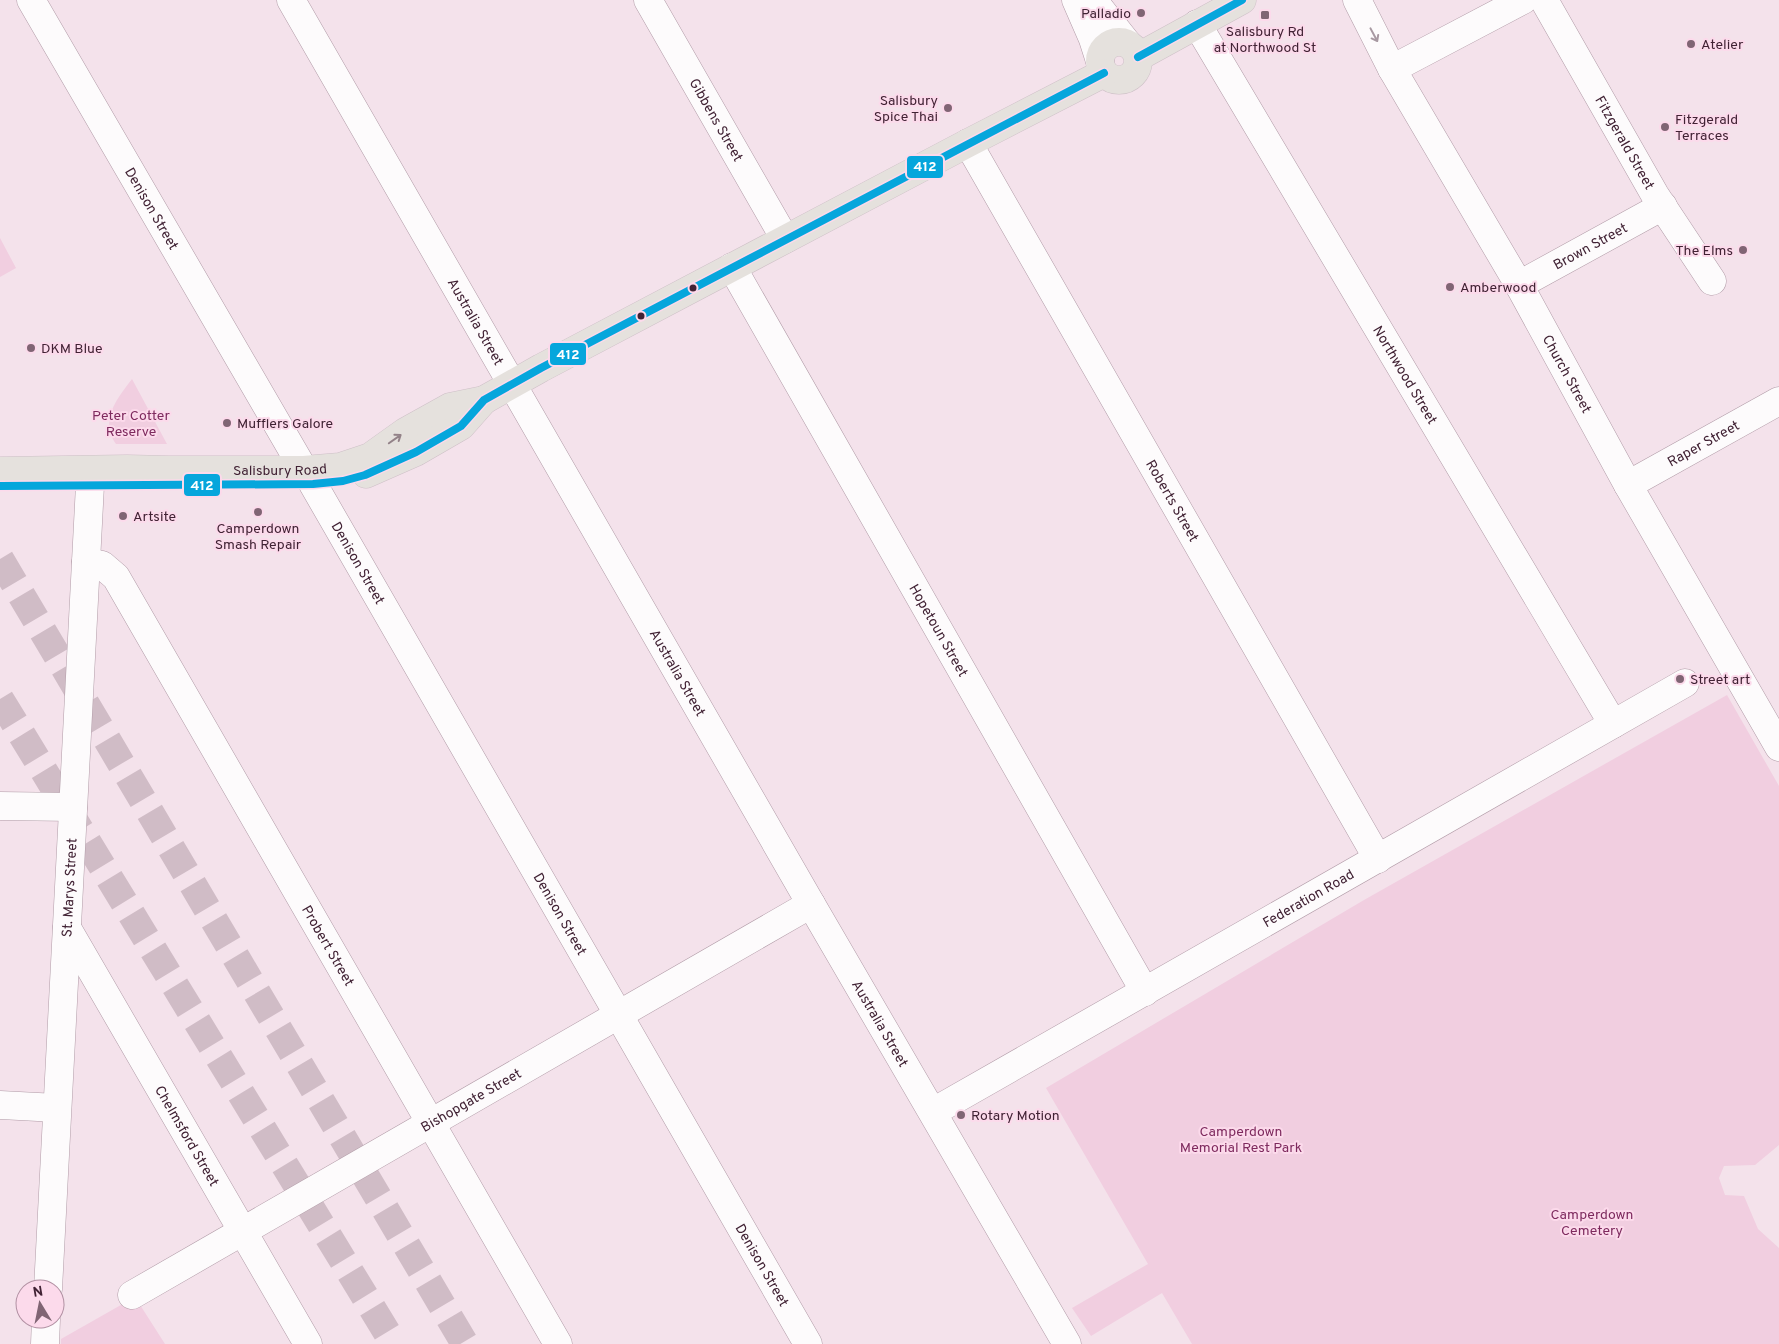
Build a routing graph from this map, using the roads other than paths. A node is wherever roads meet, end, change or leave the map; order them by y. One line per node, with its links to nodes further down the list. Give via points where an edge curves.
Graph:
1 (31, 0): 23 (street, Denison Street)
2 (291, 0): 20 (street, Australia Street)
3 (648, 0): 16 (street, Gibbens Street)
4 (1076, 0): 12 (street)
5 (1093, 0): 11 (street)
6 (1242, 0): 10 (main road)
7 (1357, 0): 13 (street, Church Street, one-way to 13)
8 (1523, 0): 13 (street)
9 (1544, 0): 15 (street, Fitzgerald Street)
10 (1198, 24): 11 (main road); 29 (street, Northwood Street)
11 (1132, 50): 12 (main road, via 1136,70 1127,79 1114,80)
12 (1102, 67): 14 (main road, Salisbury Road)
13 (1392, 68): 19 (street, Church Street)
14 (968, 143): 16 (main road, Salisbury Road); 33 (street, Roberts Street)
15 (1663, 206): 18 (street, Fitzgerald Street); 19 (street, Brown Street)
16 (785, 239): 17 (main road, Salisbury Road)
17 (732, 267): 20 (main road, Salisbury Road); 36 (street, Hopetoun Street)
18 (1712, 281)
19 (1519, 285): 25 (street, Church Street)
20 (512, 384): 23 (main road, Salisbury Road, via 484,400 450,407 405,432 370,457); 34 (street, Australia Street)
21 (1779, 401): 25 (street, Raper Street)
22 (0, 471): 23 (main road, Salisbury Road, via 127,469)
23 (308, 477): 24 (main road, Salisbury Road); 37 (street, Denison Street)
24 (90, 485): 26 (main road, Salisbury Road); 27 (street, St. Marys Street)
25 (1628, 485): 30 (street, Church Street)
26 (0, 486)
27 (86, 562): 32 (street, St. Marys Street); 41 (street, Probert Street, via 102,565 116,577)
28 (1686, 684): 29 (street, Federation Road)
29 (1613, 724): 33 (street, Federation Road)
30 (1779, 747)
31 (0, 806): 32 (street)
32 (73, 807): 35 (street, St. Marys Street)
33 (1378, 859): 36 (street, Federation Road)
34 (811, 904): 37 (street, Bishopgate Street); 40 (street, Australia Street)
35 (67, 928): 39 (street, St. Marys Street); 42 (street, Chelmsford Street)
36 (1145, 992): 40 (street, Federation Road)
37 (618, 1014): 41 (street, Bishopgate Street); 49 (street, Denison Street)
38 (0, 1105): 39 (street)
39 (57, 1108): 43 (street, St. Marys Street)
40 (933, 1112): 50 (street, Australia Street)
41 (430, 1123): 42 (street, Bishopgate Street); 48 (street, Probert Street)
42 (243, 1231): 44 (street, Bishopgate Street); 47 (street, Chelmsford Street)
43 (48, 1279)
44 (132, 1295)
45 (46, 1329): 46 (street)
46 (45, 1344)
47 (308, 1344)
48 (558, 1344)
49 (808, 1344)
50 (1067, 1344)

